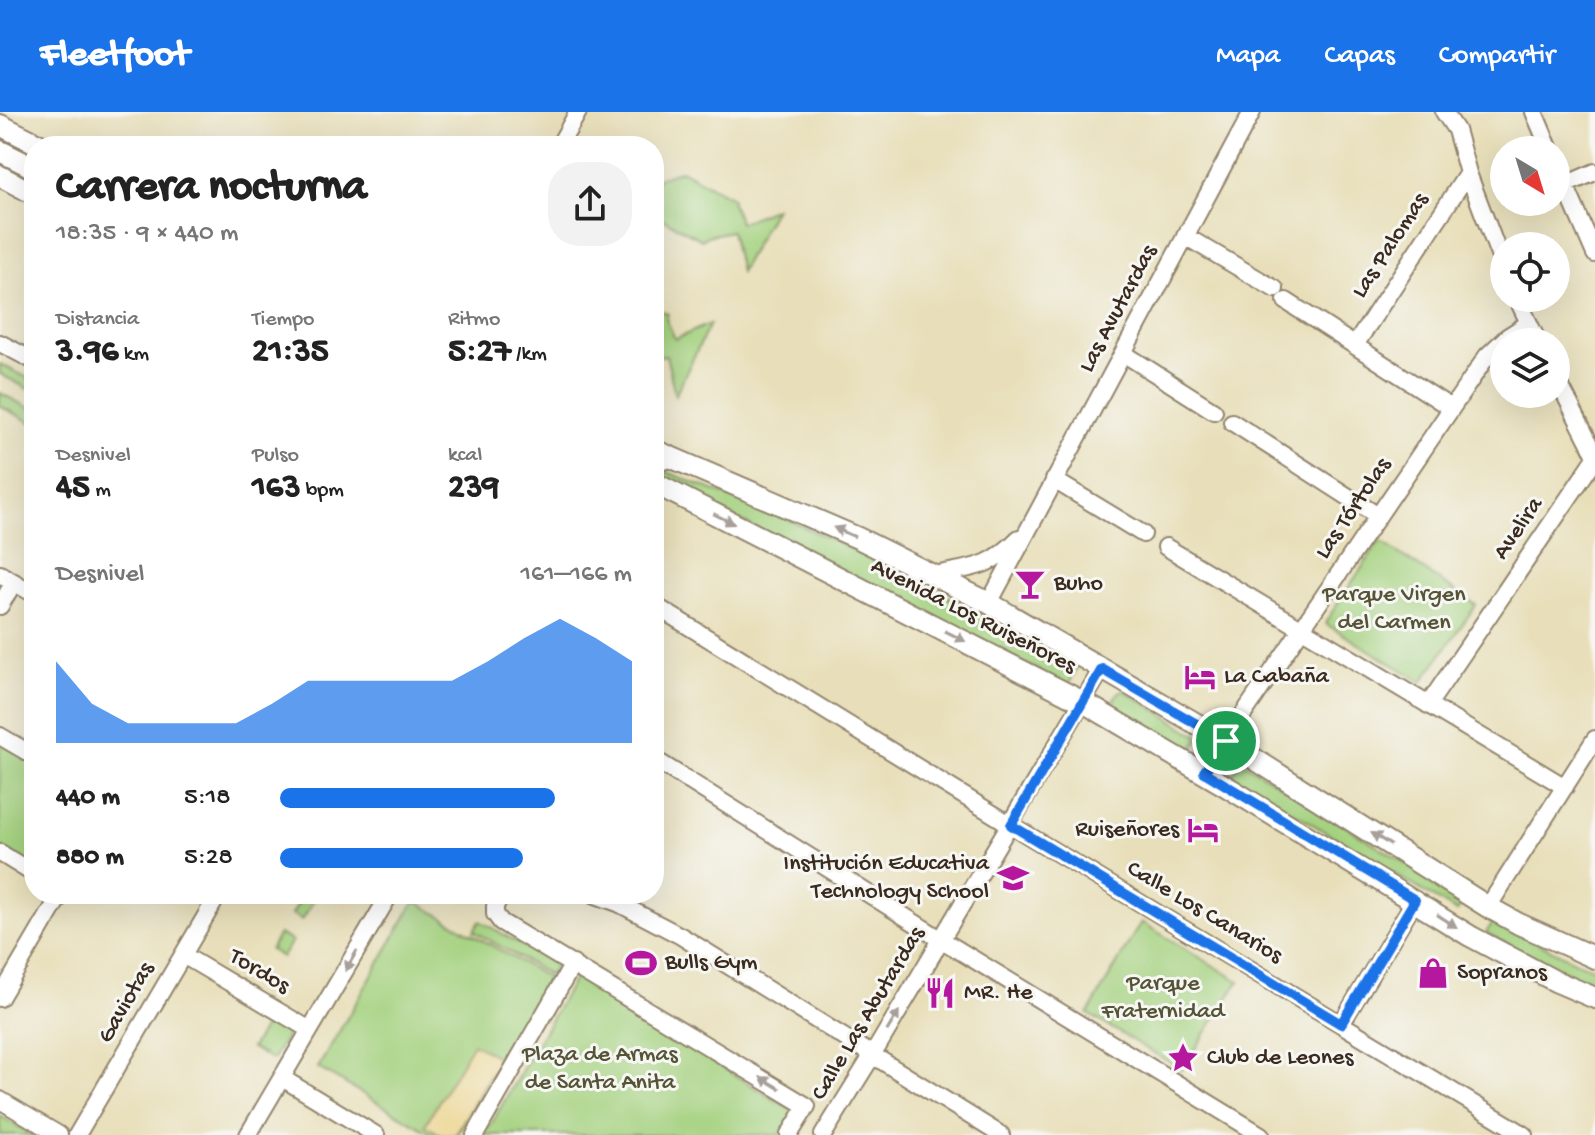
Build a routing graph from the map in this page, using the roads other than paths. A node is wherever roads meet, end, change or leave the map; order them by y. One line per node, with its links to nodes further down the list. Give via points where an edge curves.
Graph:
1 (578, 112): 6 (street)
2 (1252, 112): 18 (street, Las Avutardas)
3 (1444, 112): 12 (street, via 1456,130)
4 (1534, 112): 7 (street)
5 (0, 125): 8 (main road)
6 (565, 136)
7 (1544, 136)
8 (24, 137)
9 (0, 151): 10 (main road)
10 (24, 163)
11 (1595, 172): 14 (street)
12 (1468, 173): 17 (street); 24 (street, Las Palomas)
13 (0, 176): 15 (main road)
14 (1570, 183)
15 (24, 189)
16 (1570, 196): 19 (street)
17 (1490, 232)
18 (1185, 236): 24 (street); 25 (street, Las Avutardas)
19 (1595, 254)
20 (1524, 312): 21 (street)
21 (1529, 323): 22 (street); 28 (street, Las Tórtolas, via 1487,356)
22 (1531, 328)
23 (0, 343): 26 (street)
24 (1355, 345): 28 (street)
25 (1123, 353): 29 (street); 33 (street, Las Avutardas)
26 (24, 356)
27 (1570, 406): 31 (street)
28 (1451, 408): 35 (street, Las Tórtolas)
29 (1214, 411)
30 (1232, 422): 35 (street)
31 (1595, 457): 47 (street, Avelira)
32 (664, 459): 39 (main road, Avenida Los Ruiseñores, one-way to 32, via 710,473)
33 (1054, 480): 36 (street, Las Avutardas); 37 (street)
34 (664, 488): 46 (main road, Avenida Los Ruiseñores, one-way to 46)
35 (1378, 516): 44 (street, Las Tórtolas)
36 (1029, 528): 39 (street, Las Avutardas, via 992,562); 41 (street, Las Avutardas)
37 (1143, 534)
38 (1166, 547): 44 (street)
39 (934, 575): 41 (main road, Avenida Los Ruiseñores)
40 (7, 578): 42 (street)
41 (989, 603): 45 (main road, Avenida Los Ruiseñores)
42 (0, 606)
43 (664, 611): 55 (street, Calle Los Canarios)
44 (1303, 629): 47 (street); 50 (street, Las Tórtolas)
45 (1102, 669): 46 (street, Calle Las Abutardas); 50 (main road, Avenida Los Ruiseñores)
46 (1083, 702): 53 (main road, Avenida Los Ruiseñores); 55 (street, Calle Las Abutardas)
47 (1428, 705): 54 (street)
48 (0, 736): 51 (street)
49 (1595, 739): 54 (street)
50 (1226, 741): 53 (street, Las Tórtolas); 64 (main road, Avenida Los Ruiseñores, one-way to 50)
51 (24, 750)
52 (664, 765): 65 (street)
53 (1204, 772): 58 (main road, Avenida Los Ruiseñores)
54 (1565, 787): 64 (street)
55 (1011, 825): 65 (street, Calle Las Abutardas); 71 (street, Calle Los Canarios)
56 (0, 853): 57 (street)
57 (24, 868)
58 (1415, 900): 70 (main road, Avenida Los Ruiseñores, one-way to 70, via 1470,936); 71 (street)
59 (55, 904): 69 (street)
60 (213, 904): 66 (street, Gaviotas)
61 (384, 904): 72 (street, one-way to 72)
62 (496, 904): 68 (street, via 501,922)
63 (620, 904): 73 (street, via 681,936)
64 (1488, 907): 67 (main road, Avenida Los Ruiseñores)
65 (942, 940): 73 (street, Calle Las Abutardas, one-way to 65); 84 (street)
66 (183, 955): 72 (street, Tordos); 77 (street, Gaviotas)
67 (1595, 958)
68 (573, 964): 80 (street); 81 (street, one-way to 68, via 807,1106)
69 (0, 998)
70 (1595, 998)
71 (1341, 1024): 85 (street, Calle Los Canarios)
72 (310, 1030): 74 (street)
73 (872, 1056): 82 (street, Calle Las Abutardas); 83 (street)
74 (282, 1078): 78 (street); 79 (street)
75 (0, 1100): 76 (street)
76 (59, 1135)
77 (77, 1135)
78 (248, 1135)
79 (376, 1135)
80 (475, 1135)
81 (789, 1135)
82 (823, 1135)
83 (1001, 1135)
84 (1261, 1135)
85 (1525, 1135)

